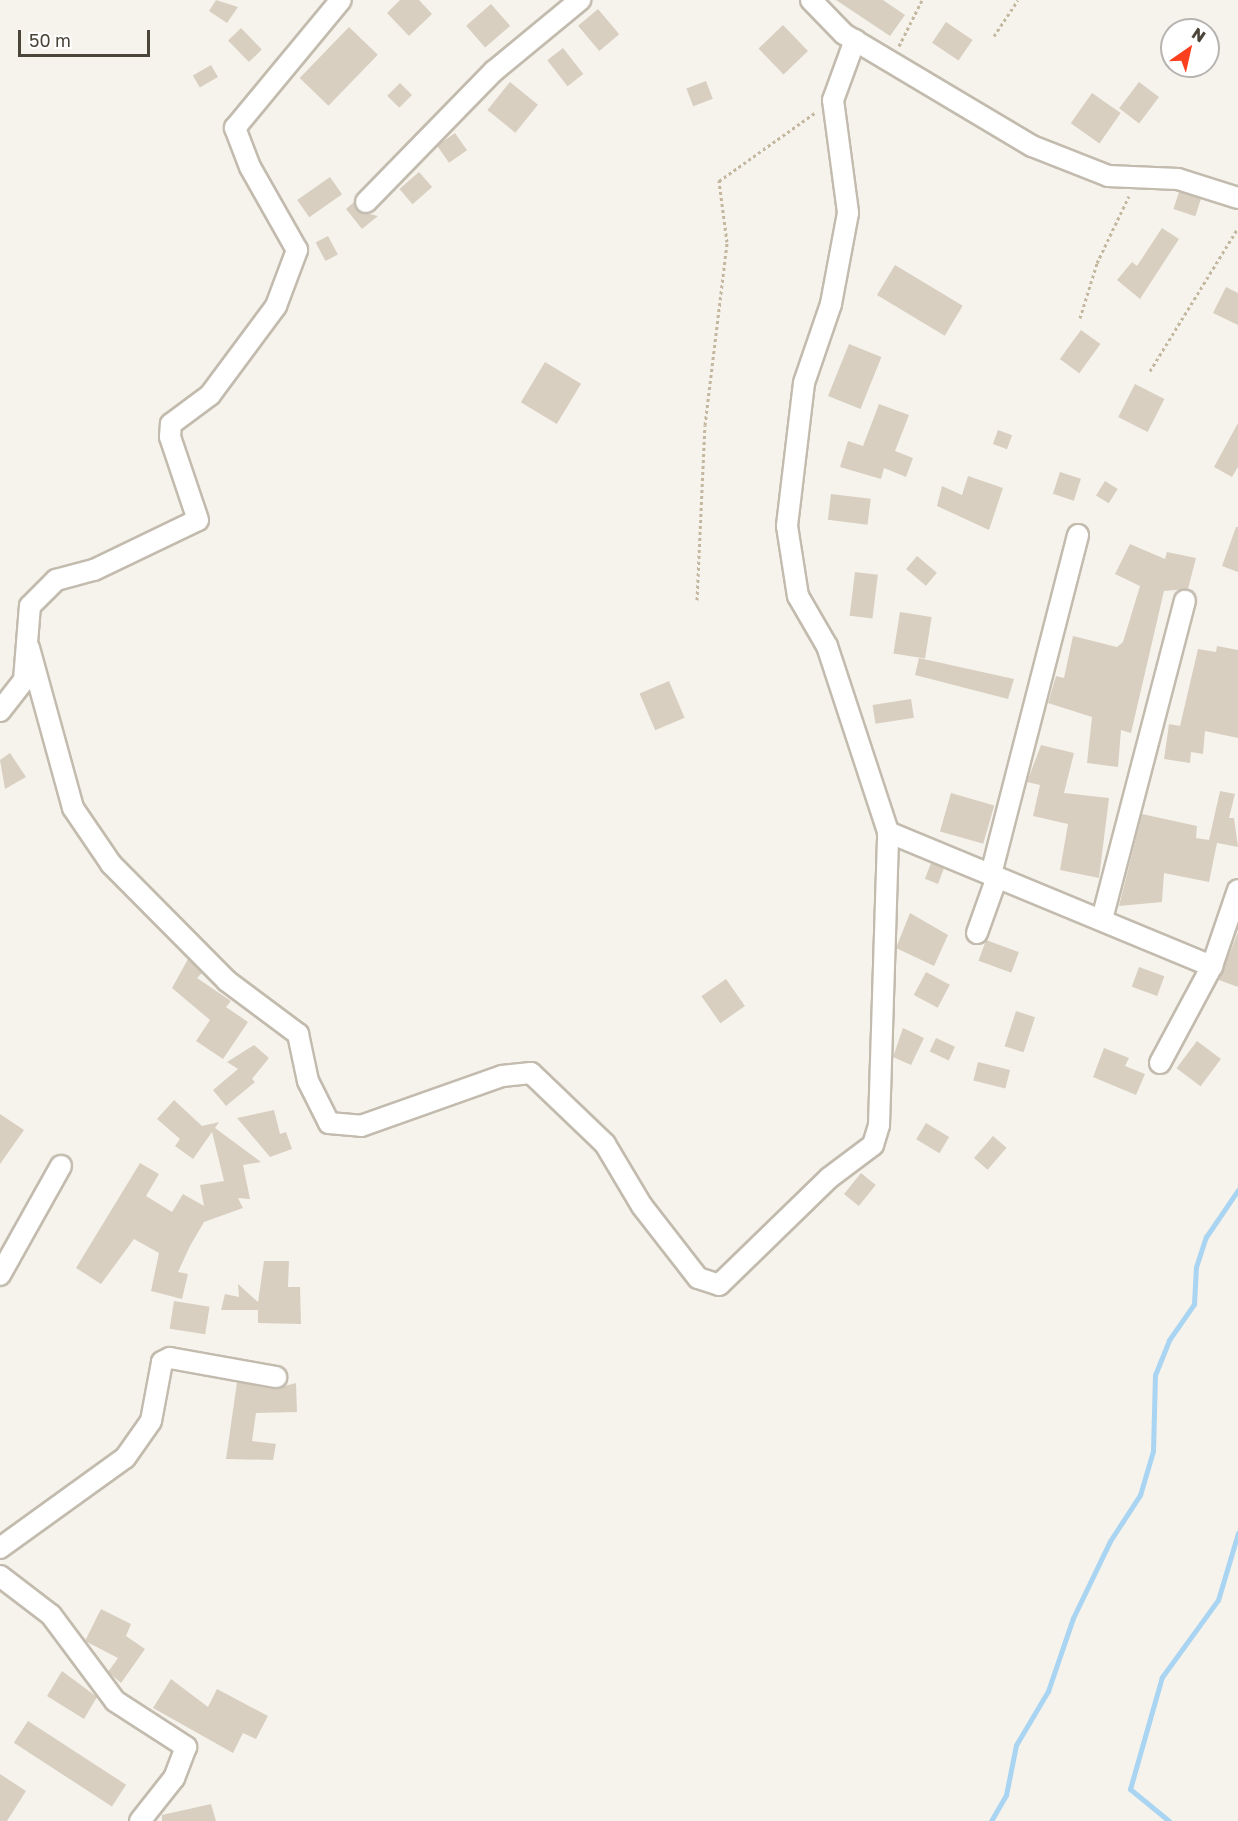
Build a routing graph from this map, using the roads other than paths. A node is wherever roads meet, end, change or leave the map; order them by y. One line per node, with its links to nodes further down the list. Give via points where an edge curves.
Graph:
1 (342, 0): 9 (street, via 235,128 249,167 297,250 269,315 210,395 171,424 170,437 198,520 94,570 56,580 30,606)
2 (580, 0): 6 (street, via 494,71)
3 (811, 0): 4 (street)
4 (855, 40): 5 (street, via 1032,146 1108,176 1178,179); 11 (street, via 833,100 848,213 831,304 804,383 788,526 798,596 827,646)
5 (1238, 198)
6 (366, 202)
7 (1078, 534): 12 (street)
8 (1185, 601): 14 (street)
9 (29, 648): 10 (street, via 24,680); 11 (street, via 73,808 111,864 227,981 298,1034 308,1081 329,1123 361,1126 502,1076 531,1073 605,1144 642,1206 698,1278 719,1285 829,1178 873,1145 879,1125)
10 (0, 711)
11 (888, 832): 12 (street)
12 (994, 875): 14 (street); 15 (street)
13 (1238, 890): 16 (street)
14 (1102, 919): 16 (street)
15 (978, 933)
16 (1212, 966): 17 (street)
17 (1160, 1062)
18 (61, 1166): 19 (street)
19 (0, 1275)
20 (276, 1377): 21 (street, via 170,1358 162,1362 151,1421 125,1458)
21 (0, 1548)
22 (0, 1576): 23 (street, via 51,1615 115,1701 186,1747 174,1778)
23 (140, 1821)

